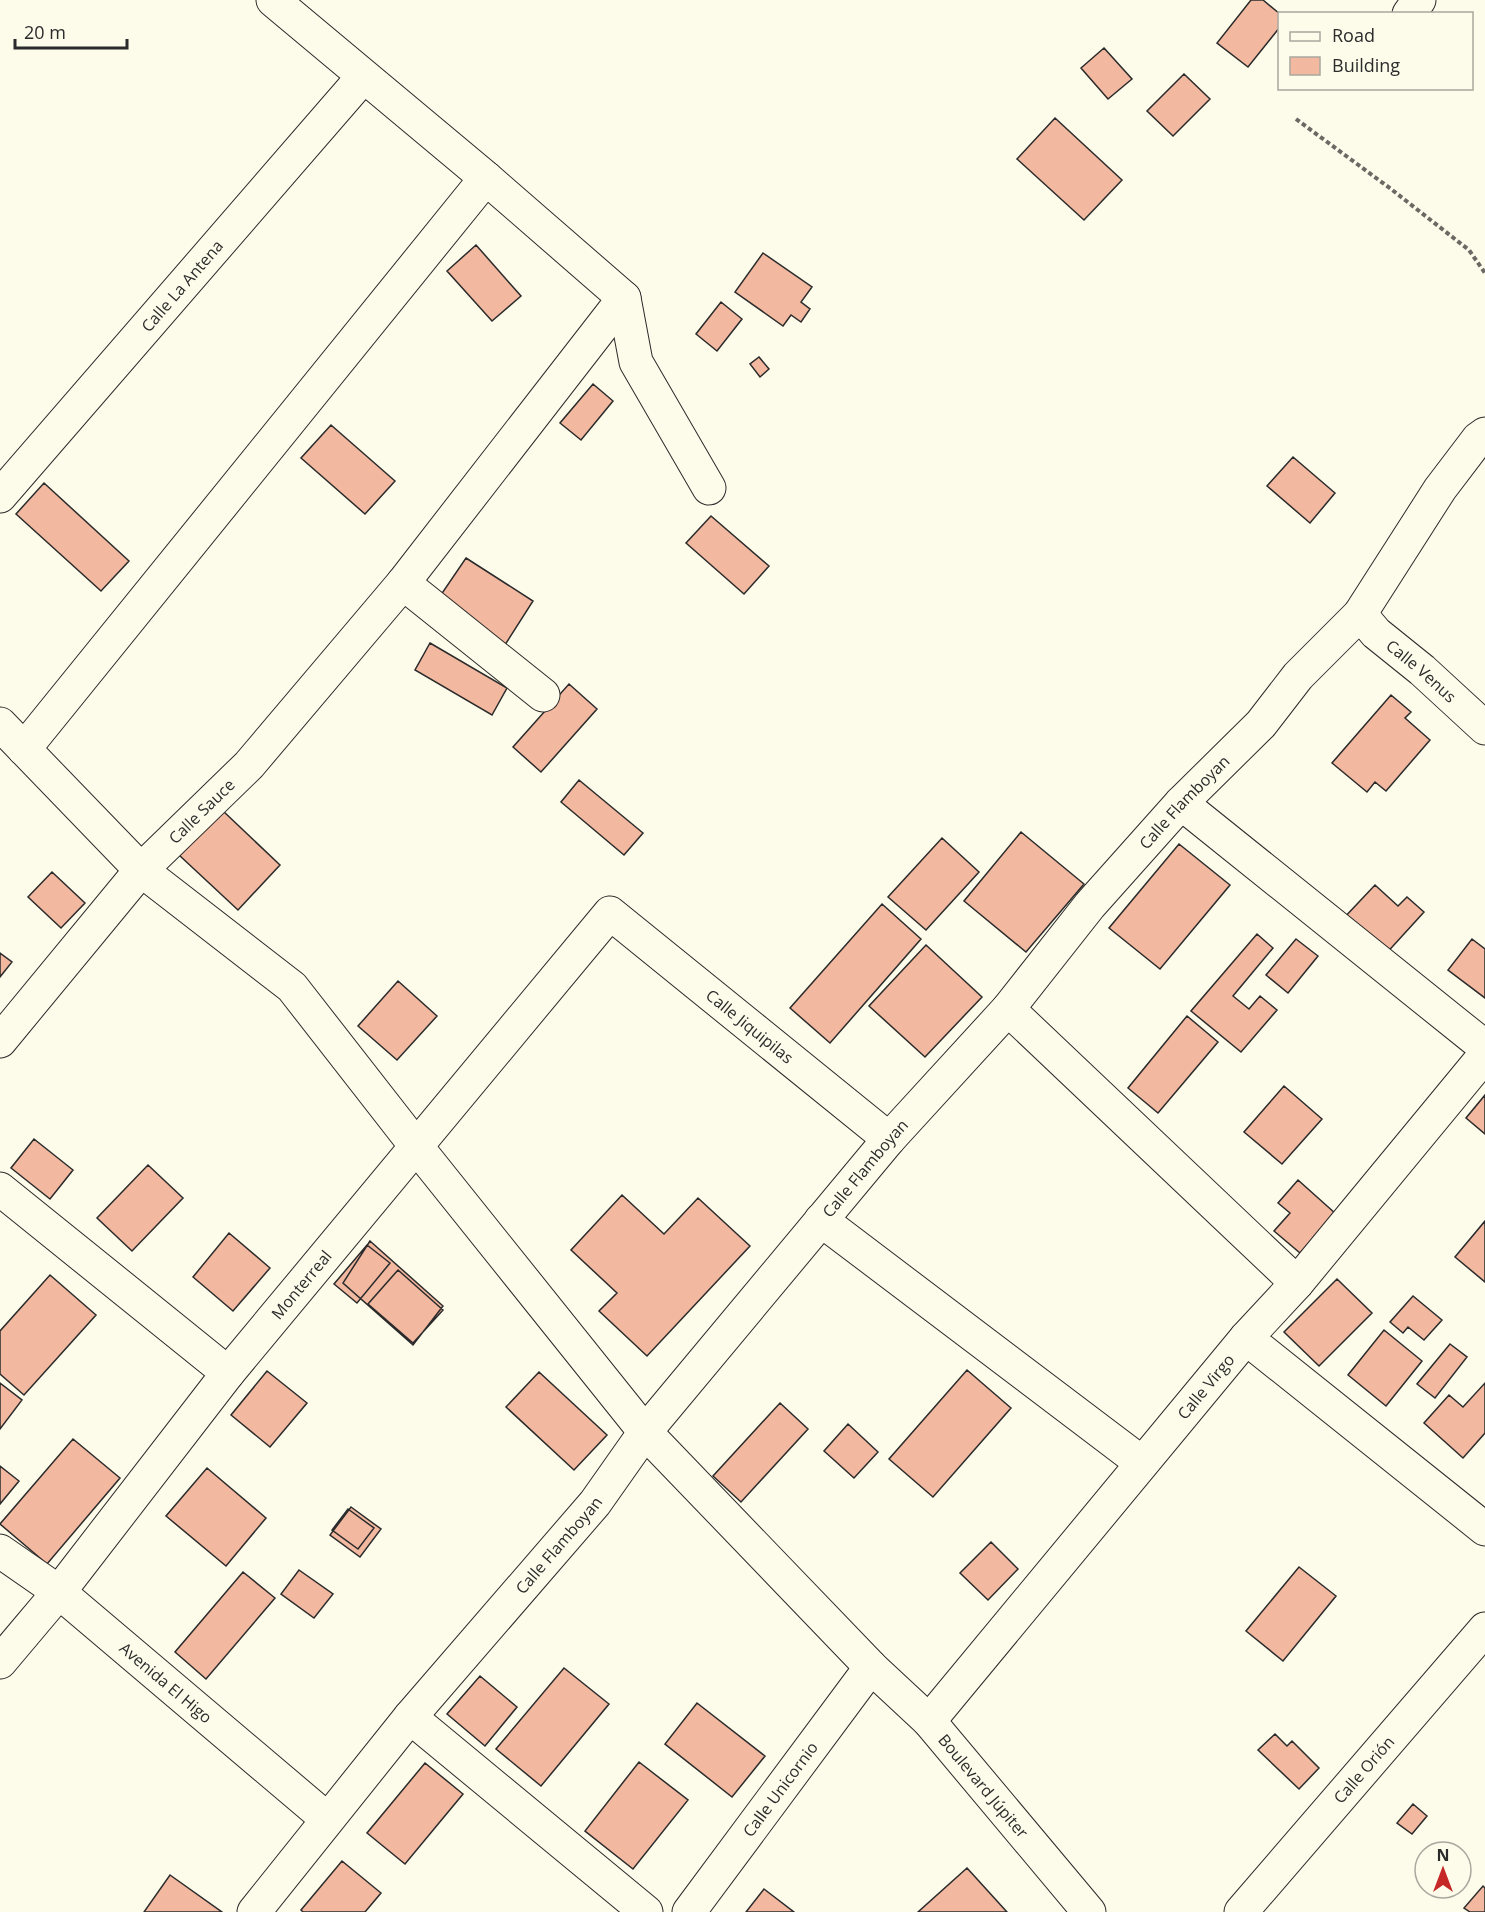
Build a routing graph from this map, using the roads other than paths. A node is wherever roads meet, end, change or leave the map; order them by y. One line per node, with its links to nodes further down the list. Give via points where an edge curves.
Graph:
1 (273, 0): 2 (street)
2 (363, 76): 3 (street); 7 (street, Calle La Antena)
3 (486, 178): 4 (street); 13 (street)
4 (624, 298): 6 (street, via 636,362); 8 (street, Calle Sauce)
5 (1485, 434): 9 (street, Calle Flamboyan, via 1440,489)
6 (709, 488)
7 (0, 496)
8 (403, 583): 10 (street); 15 (street, Calle Sauce, via 249,765)
9 (1360, 614): 12 (street, Calle Venus); 14 (street, Calle Flamboyan, via 1298,676 1261,724)
10 (543, 695)
11 (0, 724): 13 (street, Boulevard Júpiter)
12 (1485, 728)
13 (24, 749): 15 (street, Boulevard Júpiter)
14 (1181, 804): 17 (street, Calle Flamboyan, via 1090,905); 19 (street)
15 (141, 870): 18 (street, Calle Sauce); 22 (street, Boulevard Júpiter, via 292,987)
16 (610, 913): 21 (street, Calle Jiquipilas); 22 (street, Monterreal)
17 (1008, 1009): 21 (street, Calle Flamboyan); 25 (street)
18 (0, 1041)
19 (1485, 1047)
20 (1485, 1055): 25 (street, Calle Virgo)
21 (889, 1139): 24 (street, Calle Flamboyan)
22 (416, 1146): 27 (street, Monterreal); 28 (street, Boulevard Júpiter)
23 (0, 1189): 27 (street)
24 (821, 1220): 28 (street, Calle Flamboyan); 29 (street)
25 (1297, 1283): 26 (street, Calle Virgo)
26 (1246, 1338): 29 (street, Calle Virgo); 30 (street)
27 (228, 1373): 32 (street, Monterreal)
28 (645, 1432): 35 (street, Boulevard Júpiter); 36 (street, Calle Flamboyan, via 595,1503)
29 (1142, 1463): 37 (street, Calle Virgo)
30 (1485, 1529)
31 (0, 1551): 32 (street, Avenida El Higo)
32 (59, 1592): 34 (street, Monterreal); 38 (street, Avenida El Higo)
33 (1485, 1629): 43 (street, Calle Orión)
34 (0, 1662)
35 (871, 1667): 37 (street, Boulevard Júpiter); 41 (street, Calle Unicornio)
36 (410, 1717): 38 (street, Calle Flamboyan); 40 (street)
37 (929, 1721): 42 (street, Boulevard Júpiter)
38 (327, 1819): 39 (street, Calle Flamboyan)
39 (254, 1912)
40 (646, 1912)
41 (689, 1912)
42 (1089, 1912)
43 (1241, 1912)

